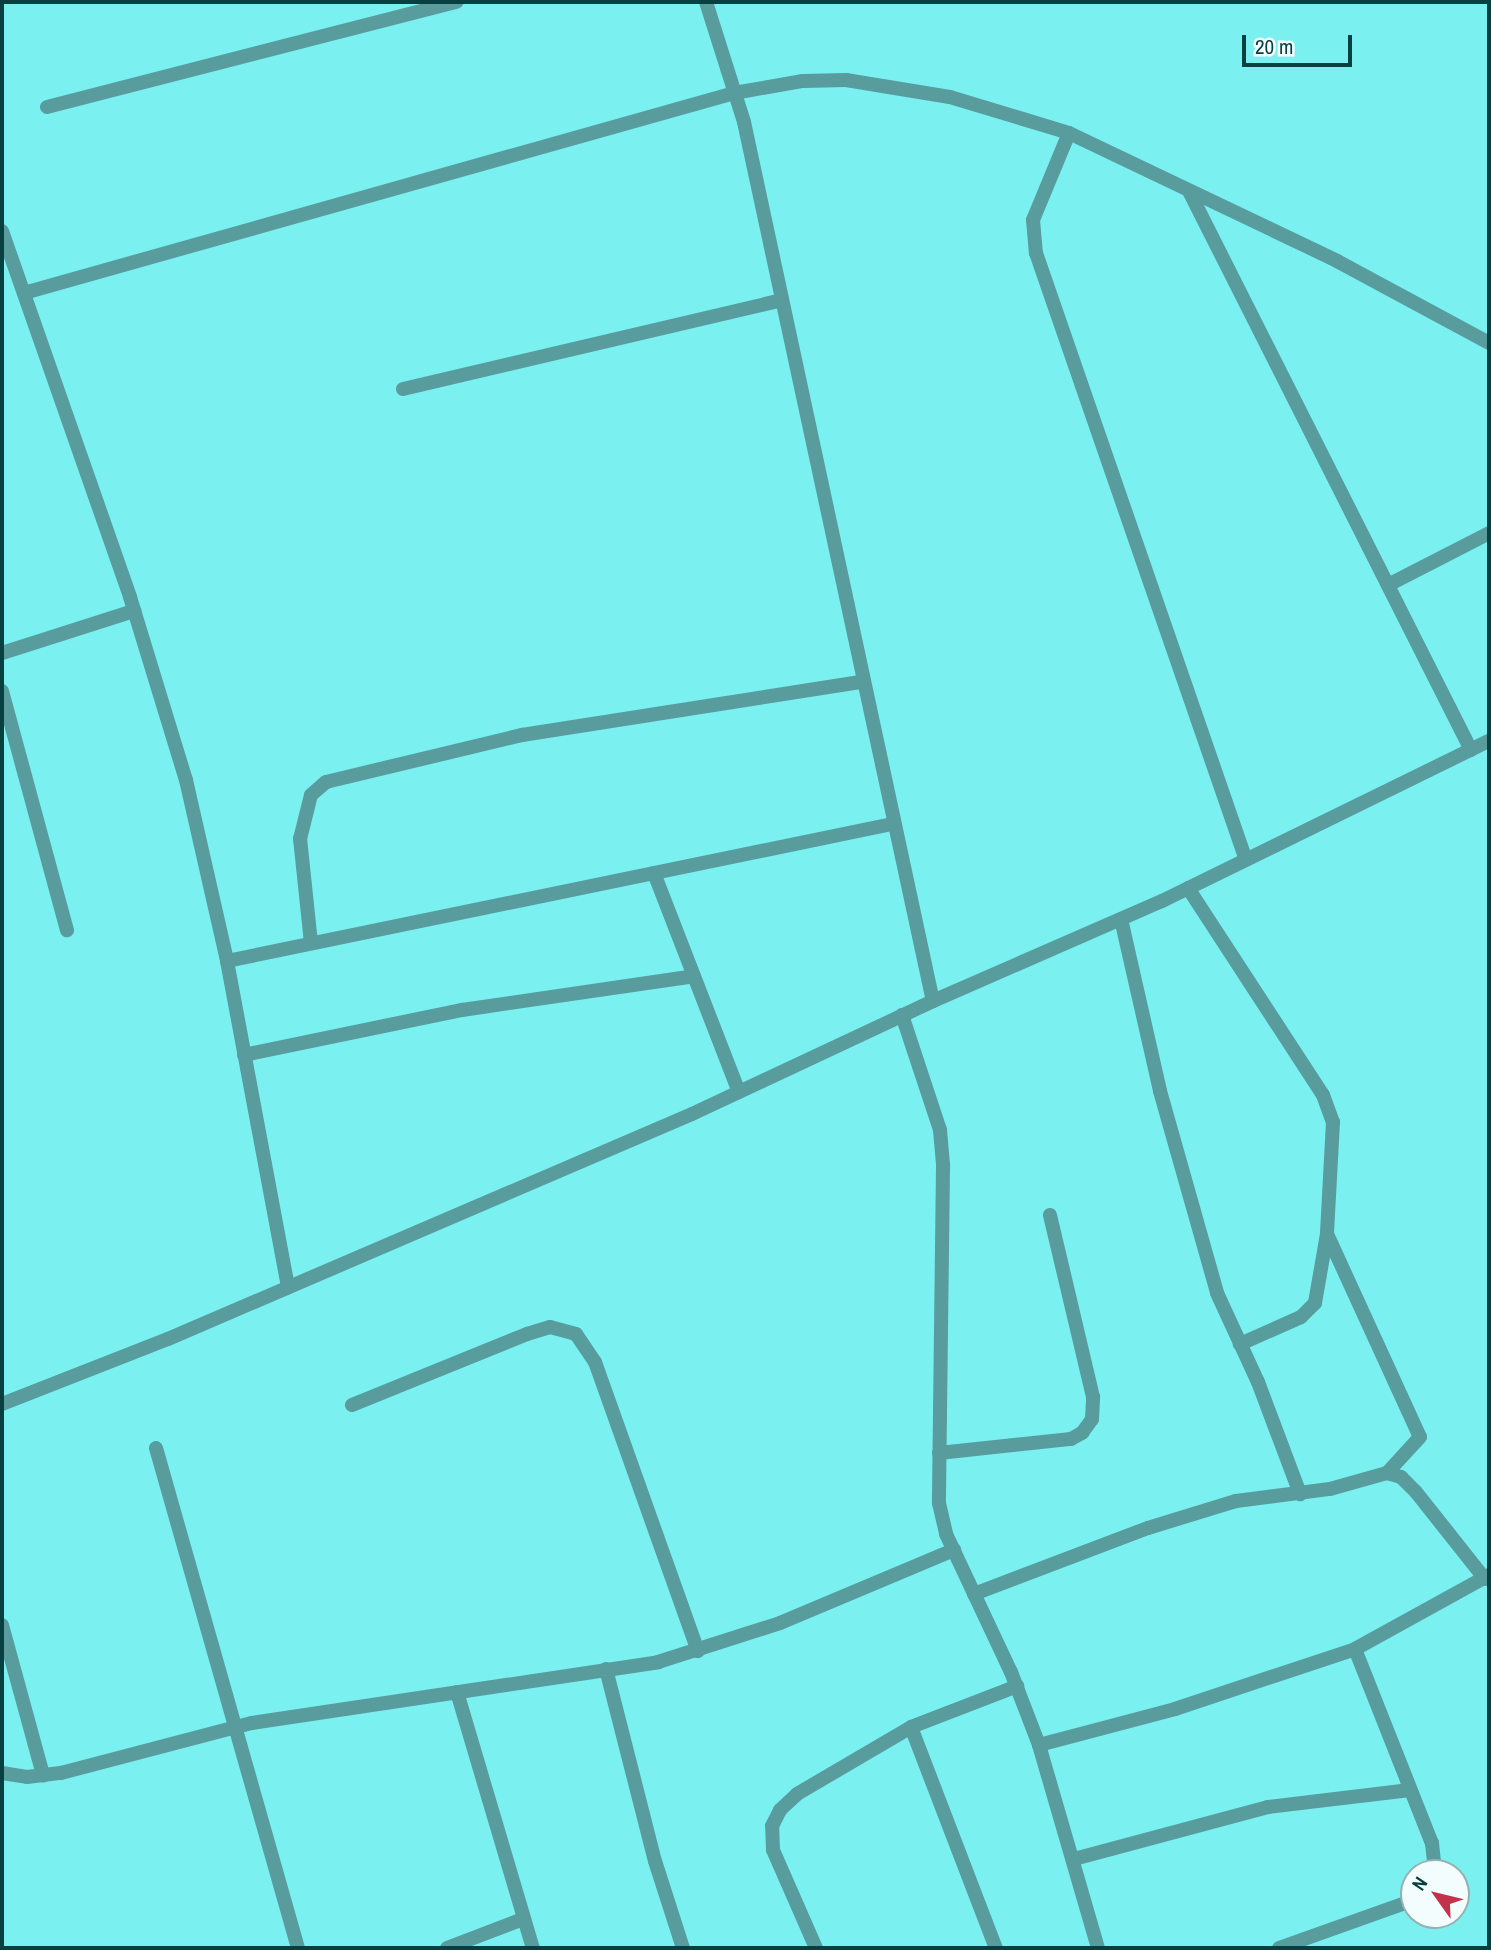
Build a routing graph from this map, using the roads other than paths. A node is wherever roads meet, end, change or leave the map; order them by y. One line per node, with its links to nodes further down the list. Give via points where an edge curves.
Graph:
1 (457, 2): 4 (street)
2 (706, 2): 3 (street)
3 (734, 93): 5 (street, via 803,81 846,80 950,97); 9 (street); 10 (street)
4 (47, 107)
5 (1069, 132): 6 (street); 22 (street, via 1033,220 1037,253)
6 (1189, 191): 11 (street, via 1338,261); 14 (street)
7 (2, 231): 8 (street)
8 (6, 256): 9 (street)
9 (24, 293): 15 (street)
10 (782, 300): 12 (street); 17 (street)
11 (1489, 343)
12 (403, 389)
13 (1489, 533): 14 (street)
14 (1388, 585): 20 (street)
15 (134, 611): 16 (street); 28 (street, via 186,780)
16 (2, 653)
17 (862, 682): 21 (street); 27 (street, via 522,734 326,782 311,795 300,839)
18 (2, 691): 26 (street)
19 (1489, 741): 20 (street)
20 (1471, 750): 22 (street)
21 (892, 824): 23 (street); 30 (street)
22 (1246, 860): 24 (street)
23 (654, 873): 27 (street); 29 (street)
24 (1188, 888): 25 (street); 35 (street, via 1323,1095 1334,1140)
25 (1121, 919): 30 (street); 37 (street, via 1160,1091 1209,1267)
26 (67, 930)
27 (311, 943): 28 (street)
28 (227, 961): 32 (street)
29 (694, 976): 32 (street, via 463,1010); 33 (street)
30 (933, 1001): 31 (street)
31 (902, 1015): 33 (street); 41 (street, via 940,1130)
32 (244, 1055): 36 (street)
33 (739, 1092): 36 (street)
34 (1050, 1215): 41 (street, via 1093,1397 1092,1419 1071,1439)
35 (1327, 1234): 37 (street, via 1315,1303 1301,1317); 42 (street, via 1420,1437)
36 (288, 1287): 38 (street)
37 (1240, 1344): 43 (street)
38 (2, 1404)
39 (352, 1405): 49 (street, via 527,1334 550,1327 576,1335 595,1362)
40 (156, 1448): 53 (street)
41 (939, 1453): 44 (street, via 939,1503)
42 (1387, 1474): 43 (street); 45 (street, via 1401,1477 1416,1492)
43 (1300, 1494): 46 (street, via 1260,1495 1223,1504)
44 (954, 1550): 46 (street); 49 (street, via 780,1623)
45 (1487, 1577): 48 (street)
46 (974, 1594): 51 (street)
47 (2, 1625): 57 (street)
48 (1356, 1649): 55 (street, via 1175,1709); 58 (street)
49 (698, 1651): 50 (street)
50 (606, 1669): 52 (street); 66 (street, via 655,1861)
51 (1017, 1686): 54 (street); 55 (street)
52 (457, 1692): 53 (street); 62 (street)
53 (237, 1727): 57 (street); 63 (street)
54 (911, 1727): 67 (street, via 797,1794 780,1810 772,1826 774,1850); 68 (street)
55 (1039, 1745): 59 (street)
56 (2, 1773): 57 (street)
57 (43, 1775)
58 (1410, 1790): 59 (street, via 1268,1807); 60 (street, via 1432,1843)
59 (1074, 1859): 69 (street)
60 (1434, 1859)
61 (1400, 1905): 70 (street)
62 (523, 1919): 64 (street); 65 (street)
63 (299, 1948)
64 (447, 1948)
65 (533, 1948)
66 (683, 1948)
67 (816, 1948)
68 (996, 1948)
69 (1098, 1948)
70 (1279, 1948)

